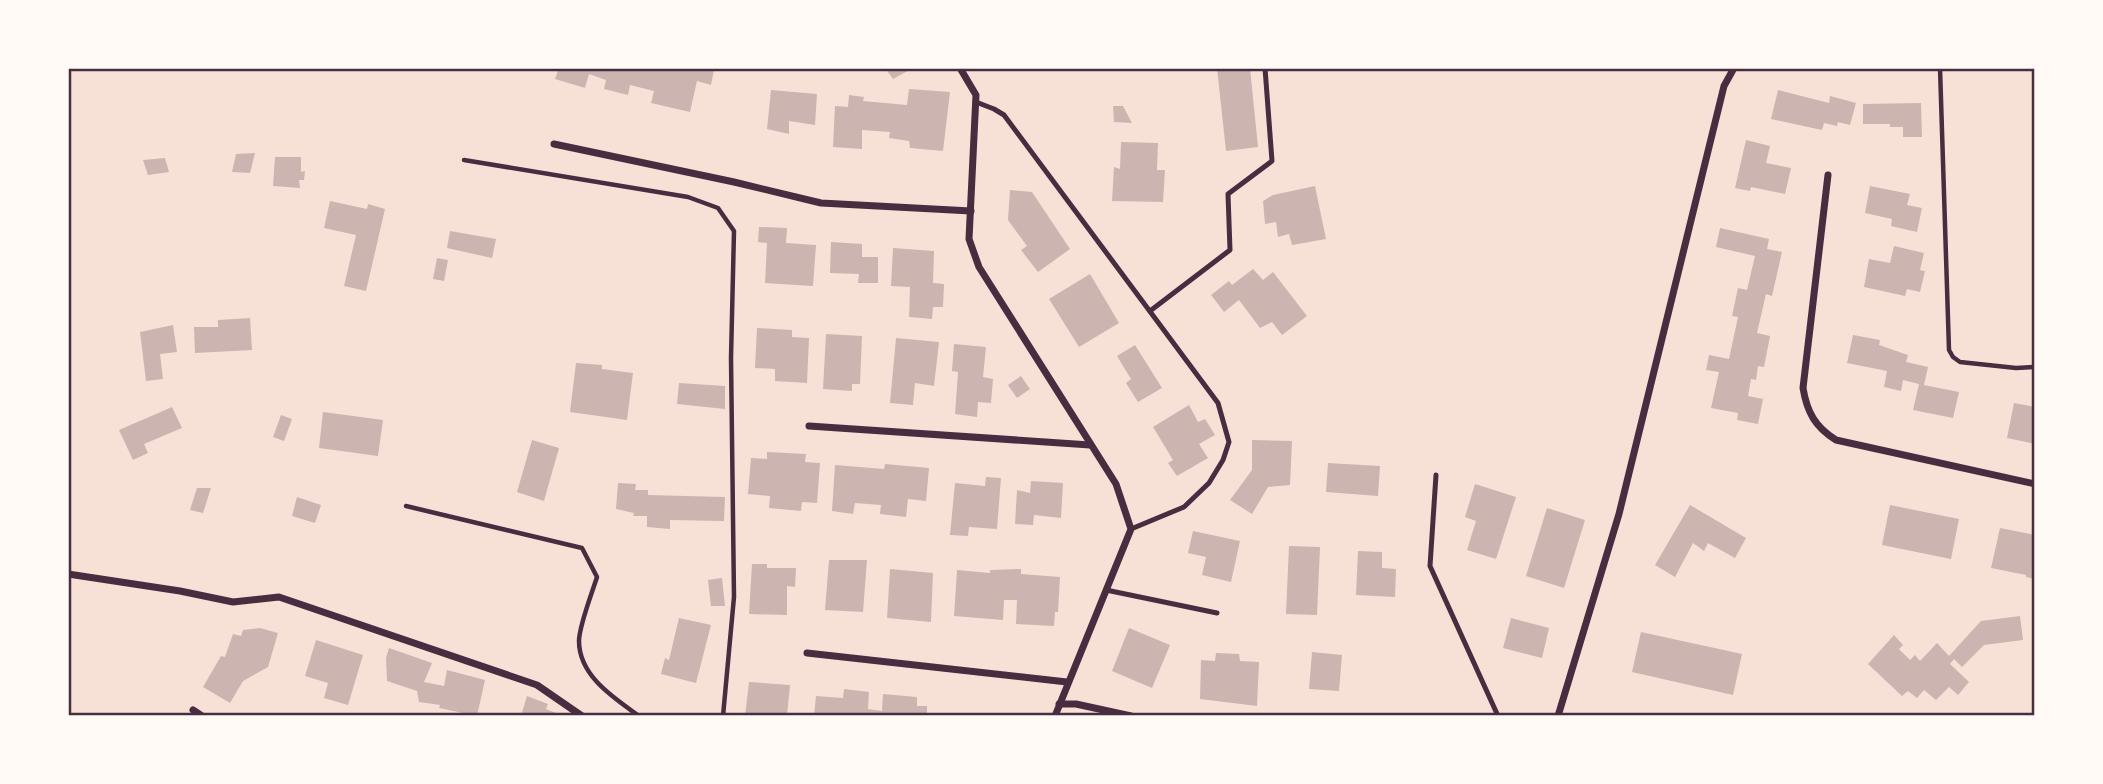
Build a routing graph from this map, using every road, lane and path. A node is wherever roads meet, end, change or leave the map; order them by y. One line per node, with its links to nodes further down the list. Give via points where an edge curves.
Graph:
1 (960, 68): 5 (street)
2 (1265, 68): 10 (lane, via 1272,161 1228,194 1230,250)
3 (1734, 68): 32 (street, via 1724,86 1619,514)
4 (1940, 68): 11 (path, via 1949,351 1960,362)
5 (976, 102): 9 (street); 10 (lane, via 1003,115)
6 (554, 144): 9 (street, via 821,203)
7 (464, 160): 28 (path, via 688,197 718,208 734,231 734,597)
8 (1828, 175): 15 (street, via 1803,388 1812,420 1836,440)
9 (971, 211): 13 (street, via 969,239 979,267)
10 (1150, 311): 17 (lane, via 1218,403 1229,442 1223,460 1195,499)
11 (2035, 367)
12 (809, 426): 13 (street)
13 (1090, 445): 17 (street, via 1116,484)
14 (1437, 475): 31 (lane, via 1430,566)
15 (2035, 484)
16 (406, 506): 27 (path, via 582,548 597,577 579,639 582,661 614,698)
17 (1131, 529): 19 (street)
18 (68, 574): 26 (street, via 233,602 279,597 537,685)
19 (1106, 590): 20 (lane); 22 (street)
20 (1217, 613)
21 (807, 653): 22 (street)
22 (1068, 682): 23 (street)
23 (1059, 704): 29 (street); 30 (street)
24 (193, 710): 25 (street)
25 (202, 716)
26 (582, 716)
27 (639, 716)
28 (723, 716)
29 (1055, 716)
30 (1131, 716)
31 (1498, 716)
32 (1558, 716)

